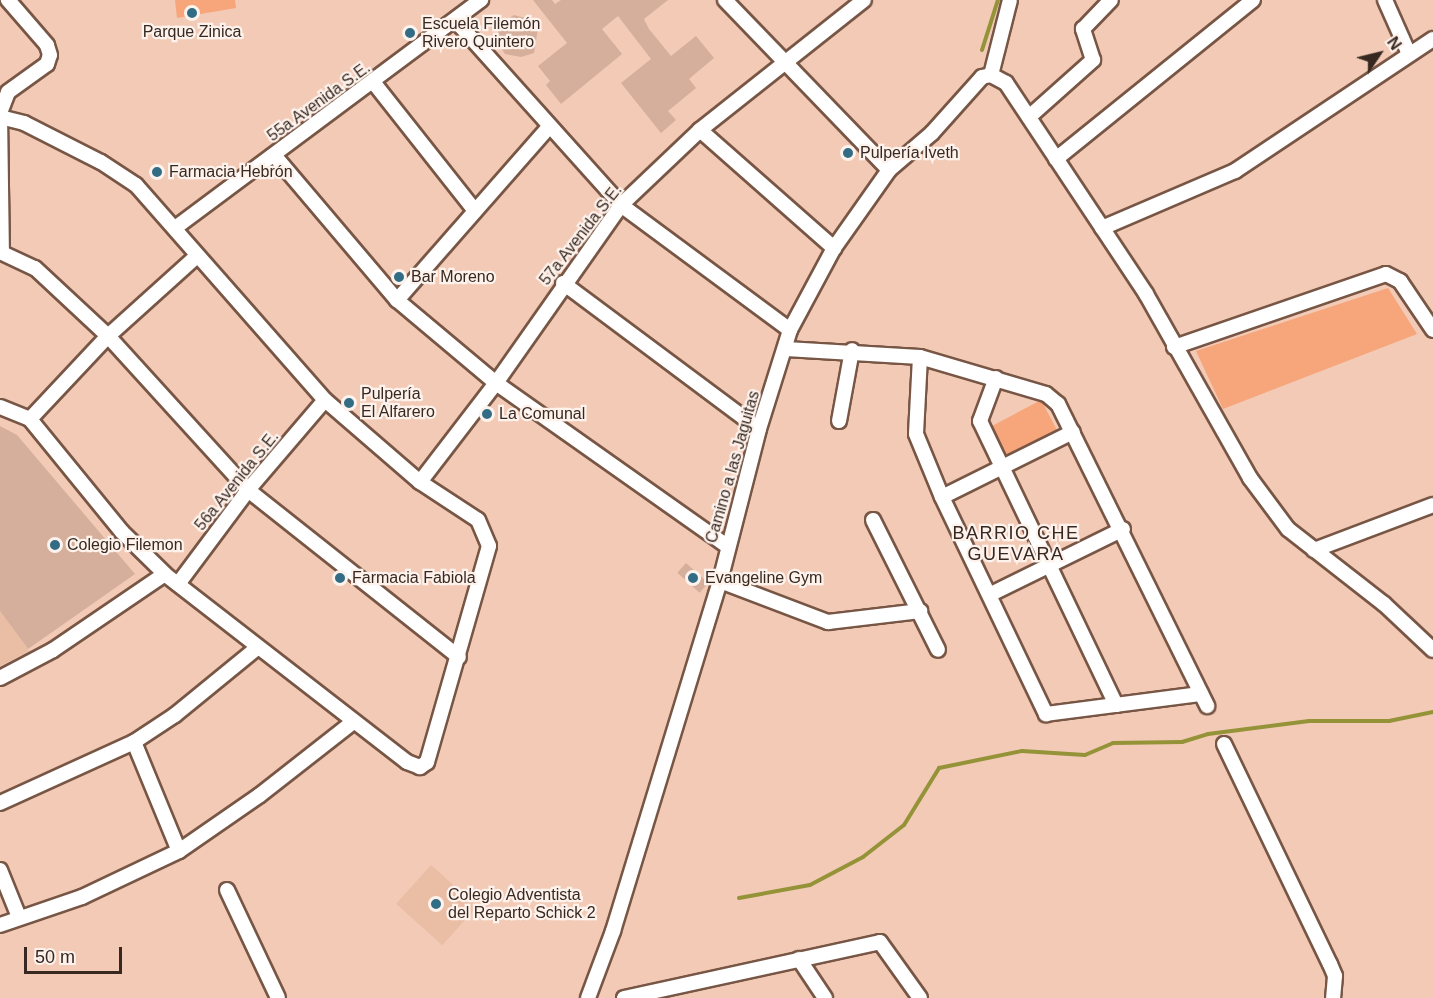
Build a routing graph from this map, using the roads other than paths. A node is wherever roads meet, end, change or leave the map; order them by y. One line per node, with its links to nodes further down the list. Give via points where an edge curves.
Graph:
1 (8, 0): 15 (street, via 47,45 50,55 47,64 8,92)
2 (481, 0): 9 (street, 55a Avenida S.E.)
3 (725, 0): 12 (street)
4 (1010, 0): 13 (street)
5 (1110, 0): 16 (street, via 1083,29 1093,60)
6 (1253, 0): 20 (street)
7 (1385, 0): 11 (street)
8 (860, 1): 12 (street, 57a Avenida S.E.)
9 (456, 21): 14 (street, 55a Avenida S.E.); 17 (street)
10 (1433, 39): 11 (street)
11 (1409, 54): 25 (street, via 1235,171)
12 (784, 63): 18 (street, 57a Avenida S.E.); 21 (street)
13 (991, 75): 16 (street, via 1006,83); 21 (street, Camino a las Jaguitas, via 973,85 932,133)
14 (374, 83): 19 (street, 55a Avenida S.E.); 23 (street)
15 (0, 115): 24 (street, via 101,162 136,185); 27 (street)
16 (1029, 117): 20 (street)
17 (549, 128): 22 (street); 23 (street)
18 (700, 130): 22 (street, 57a Avenida S.E.); 26 (street)
19 (274, 155): 24 (street, 55a Avenida S.E.); 30 (street)
20 (1056, 159): 25 (street)
21 (889, 170): 26 (street, Camino a las Jaguitas)
22 (621, 205): 29 (street, 57a Avenida S.E.); 31 (street)
23 (475, 211): 30 (street)
24 (175, 228): 28 (street)
25 (1102, 228): 34 (street, via 1146,294)
26 (834, 248): 31 (street, Camino a las Jaguitas)
27 (1, 251): 33 (street, via 34,268)
28 (197, 256): 33 (street); 40 (street)
29 (563, 283): 39 (street, 57a Avenida S.E.); 44 (street)
30 (397, 300): 39 (street)
31 (790, 330): 35 (street, Camino a las Jaguitas)
32 (1433, 330): 34 (street, via 1400,281 1386,274)
33 (108, 336): 42 (street); 48 (street)
34 (1174, 347): 54 (street, via 1250,478 1288,529)
35 (786, 348): 36 (street); 44 (street, Camino a las Jaguitas)
36 (852, 350): 37 (street); 43 (street)
37 (920, 357): 38 (street); 49 (street, via 915,428)
38 (996, 378): 45 (street, via 1046,394 1058,404); 46 (street, via 980,421)
39 (495, 383): 47 (street, 57a Avenida S.E.); 53 (street)
40 (325, 400): 47 (street); 48 (street, 56a Avenida S.E.)
41 (0, 407): 42 (street)
42 (30, 419): 56 (street, via 122,532)
43 (840, 422)
44 (759, 429): 53 (street, Camino a las Jaguitas)
45 (1073, 432): 46 (street); 52 (street)
46 (1002, 467): 49 (street); 55 (street)
47 (420, 482): 64 (street, via 478,520 489,546)
48 (248, 490): 58 (street, 56a Avenida S.E.); 64 (street)
49 (942, 497): 59 (street)
50 (1433, 505): 54 (street)
51 (873, 520): 60 (street)
52 (1123, 529): 55 (street); 66 (street, via 1204,700)
53 (727, 546): 57 (street, Camino a las Jaguitas)
54 (1314, 550): 63 (street, via 1384,604)
55 (1048, 566): 59 (street); 66 (street)
56 (165, 574): 58 (street); 65 (street, via 53,650)
57 (720, 581): 60 (street, via 828,622); 79 (street, Camino a las Jaguitas, via 613,931)
58 (178, 584): 61 (street)
59 (991, 594): 66 (street, via 1047,714)
60 (920, 611): 62 (street)
61 (258, 647): 67 (street); 68 (street, via 175,715)
62 (938, 650)
63 (1433, 650)
64 (459, 657): 67 (street, via 427,762 420,767)
65 (0, 678)
66 (1116, 705)
67 (353, 722): 71 (street, via 260,795)
68 (134, 742): 70 (street); 71 (street)
69 (1224, 744): 84 (street, via 1330,963 1335,976)
70 (0, 803)
71 (179, 851): 74 (street, via 82,897)
72 (0, 870): 74 (street)
73 (227, 890): 78 (street)
74 (19, 917): 75 (street)
75 (0, 925)
76 (799, 959): 77 (street); 82 (street); 83 (street, via 880,942)
77 (673, 987): 80 (street); 81 (street)
78 (278, 998)
79 (588, 998)
80 (624, 998)
81 (687, 998)
82 (825, 998)
83 (920, 998)
84 (1333, 998)

